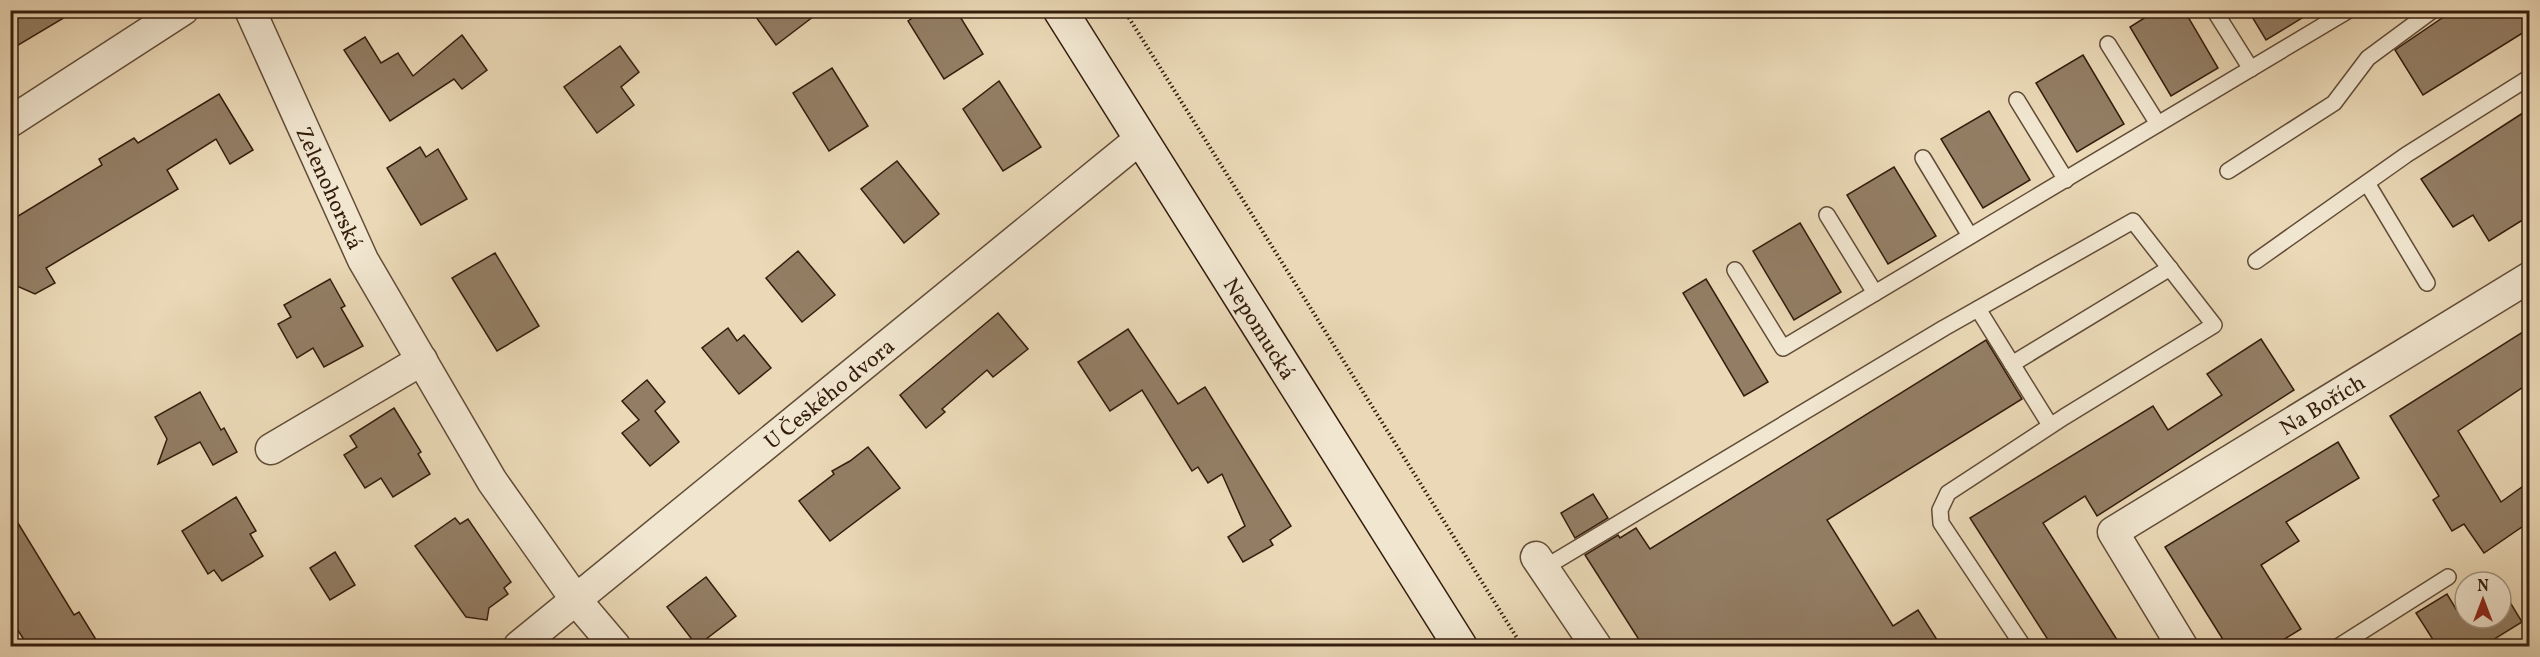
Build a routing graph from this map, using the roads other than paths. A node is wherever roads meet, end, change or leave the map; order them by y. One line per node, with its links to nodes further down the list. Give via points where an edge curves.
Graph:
1 (183, 10): 11 (street)
2 (250, 10): 27 (street, Zelenohorská, via 363,260)
3 (1060, 10): 13 (street, Nepomucká)
4 (2214, 10): 8 (lane)
5 (2433, 10): 15 (lane, via 2368,58 2334,103)
6 (2347, 11): 8 (lane)
7 (2108, 44): 12 (lane)
8 (2251, 69): 12 (lane)
9 (2529, 76): 17 (lane)
10 (2017, 100): 16 (lane)
11 (10, 122)
12 (2158, 124): 16 (lane)
13 (1140, 139): 33 (street, U Českého dvora); 36 (street, Nepomucká)
14 (1923, 158): 19 (lane)
15 (2228, 171)
16 (2066, 180): 19 (lane)
17 (2367, 183): 20 (lane); 24 (lane)
18 (1827, 215): 25 (lane)
19 (1970, 236): 25 (lane)
20 (2256, 261)
21 (2170, 268): 26 (lane, via 2133,221); 28 (lane); 29 (lane, via 2214,325)
22 (1735, 270): 25 (lane, via 1783,348)
23 (2529, 277): 39 (street, Na Bořích, via 2113,531)
24 (2427, 283)
25 (1875, 293)
26 (1978, 309): 28 (lane); 31 (lane)
27 (422, 360): 30 (street); 33 (street, Zelenohorská, via 492,481)
28 (2012, 364): 29 (lane)
29 (2050, 425): 38 (lane, via 1948,494 1940,510 1941,523)
30 (271, 449)
31 (1540, 563): 37 (street)
32 (2448, 577): 40 (lane)
33 (576, 600): 34 (street, U Českého dvora); 35 (street, Zelenohorská)
34 (519, 646)
35 (615, 646)
36 (1460, 646)
37 (1596, 646)
38 (2023, 646)
39 (2182, 646)
40 (2339, 646)

